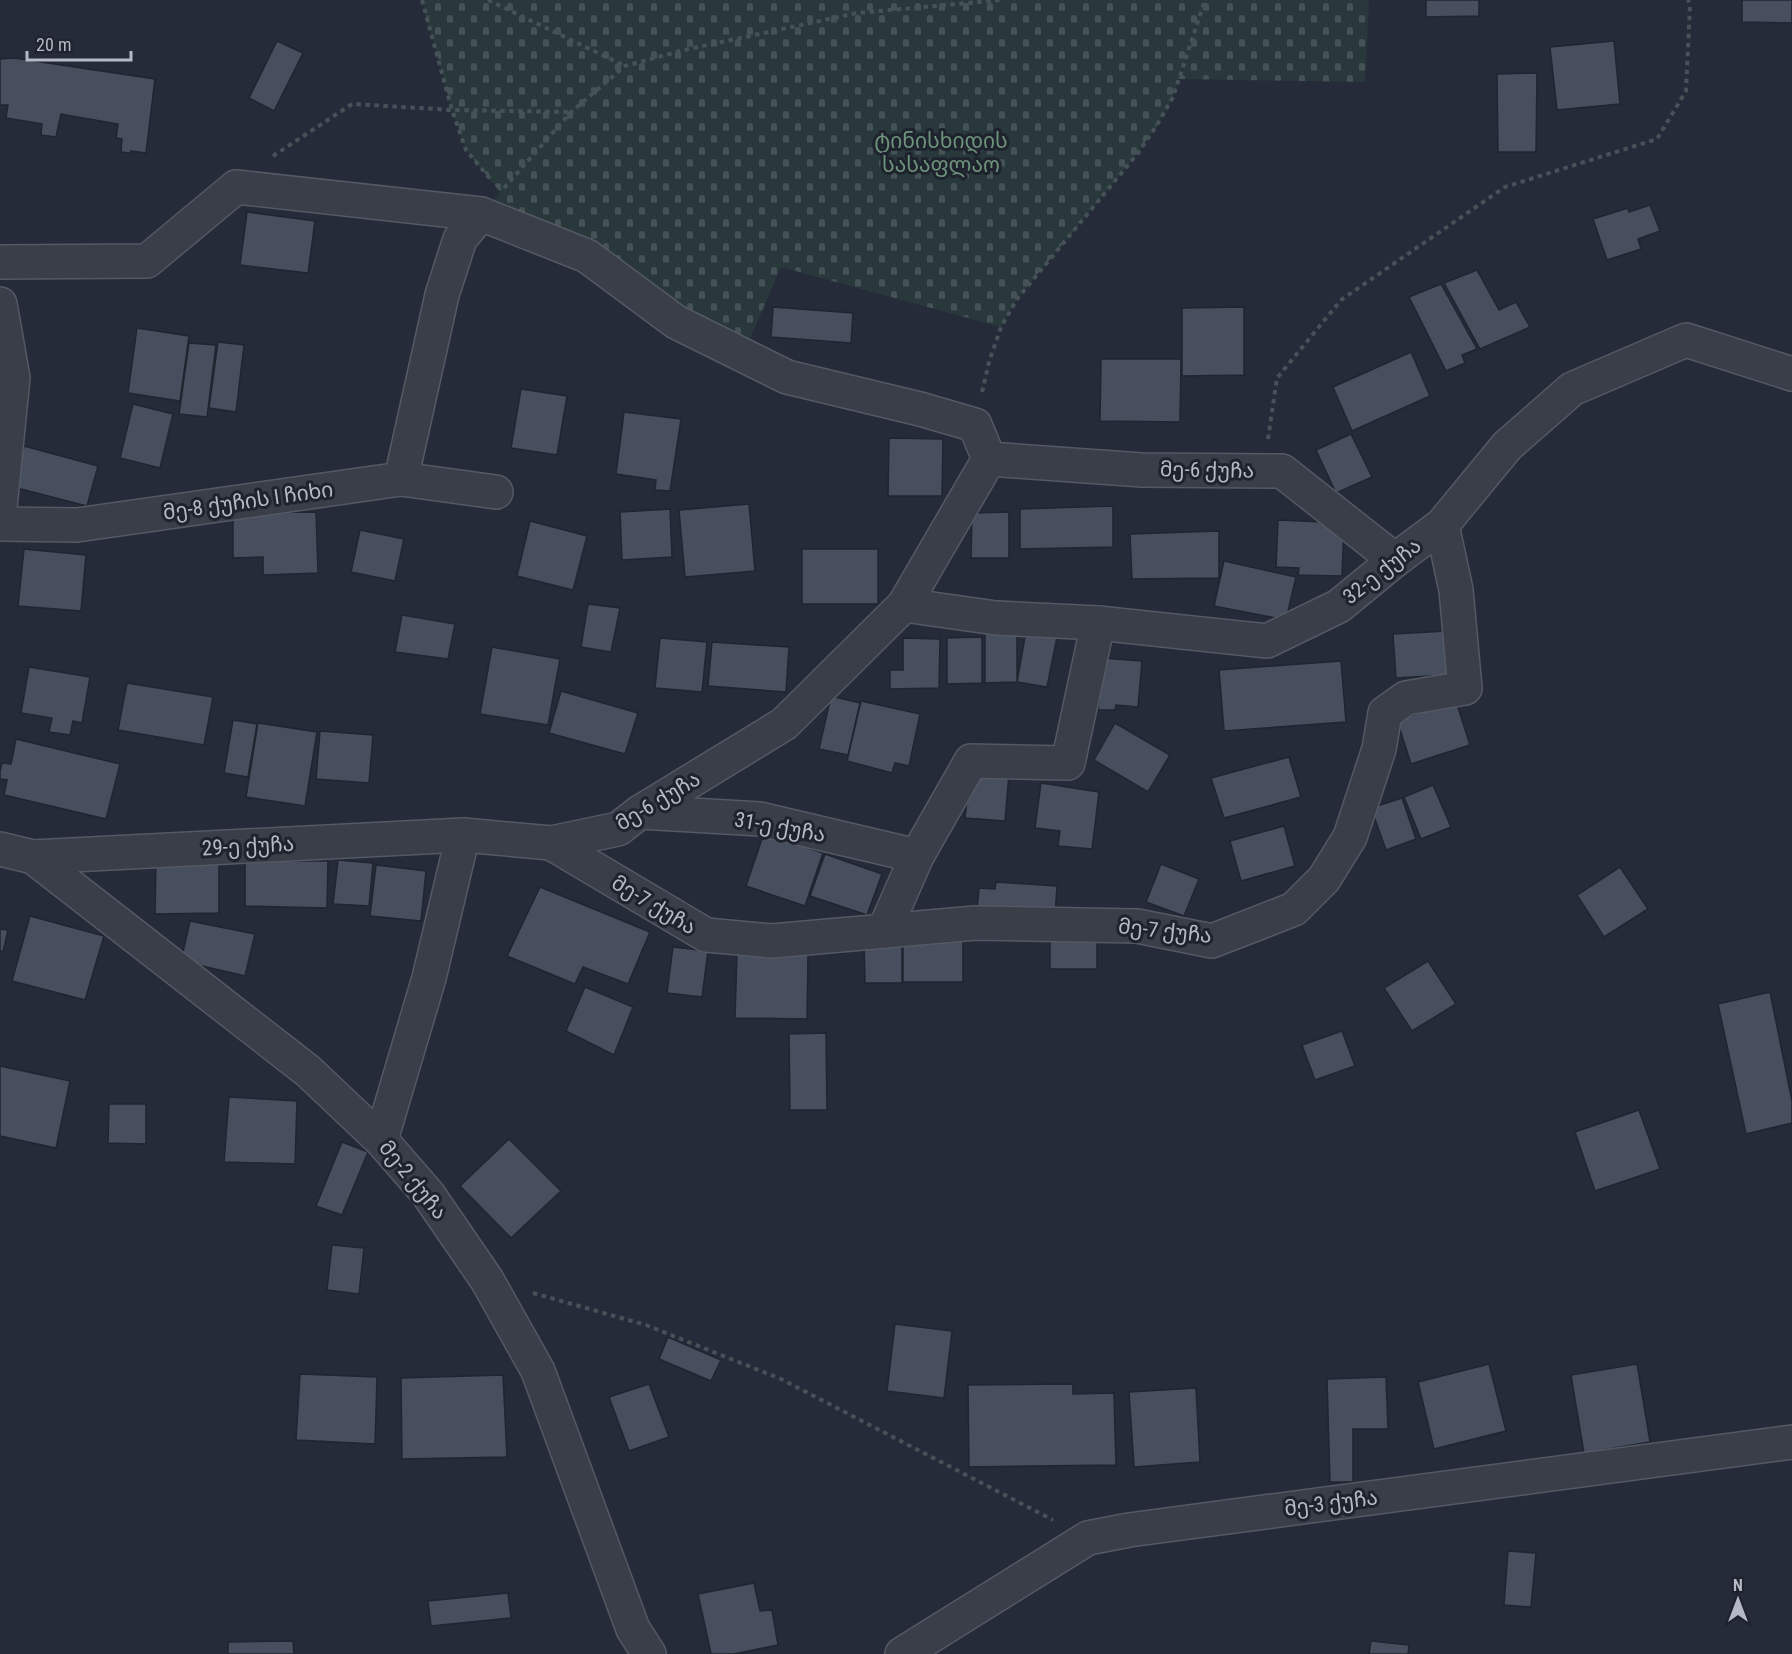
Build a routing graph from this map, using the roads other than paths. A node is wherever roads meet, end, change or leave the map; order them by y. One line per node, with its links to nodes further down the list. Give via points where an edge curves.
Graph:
1 (491, 203): 2 (street, via 236,187 147,261); 5 (street, via 586,256 676,322 787,377 975,425); 6 (street, via 460,239 442,295)
2 (0, 262)
3 (0, 304): 8 (street, via 13,378)
4 (1792, 374): 10 (street, 32-ე ქუჩა, via 1686,340 1572,389 1507,446)
5 (989, 459): 11 (street, მე-6 ქუჩა, via 1142,470 1282,471); 12 (street, მე-6 ქუჩა)
6 (401, 479): 7 (street, მე-8 ქუჩის I ჩიხი); 9 (street, მე-8 ქუჩის I ჩიხი, via 76,525)
7 (495, 492)
8 (0, 507)
9 (0, 524)
10 (1442, 525): 11 (street, 32-ე ქუჩა); 20 (street, მე-7 ქუჩა, via 1456,590 1465,688 1406,698 1385,713 1379,749 1350,837 1324,879 1294,909 1212,941 1137,926 975,922)
11 (1395, 560): 13 (street, 32-ე ქუჩა, via 1339,606 1267,640)
12 (904, 605): 13 (street, 32-ე ქუჩა, via 996,618); 14 (street, მე-6 ქუჩა, via 784,724)
13 (1098, 623): 18 (street, via 1068,763 971,761)
14 (640, 813): 16 (street, მე-6 ქუჩა, via 618,829); 18 (street, 31-ე ქუჩა, via 760,819)
15 (463, 835): 16 (street, მე-6 ქუჩა); 19 (street, 29-ე ქუჩა); 21 (street, via 429,978)
16 (551, 843): 20 (street, მე-7 ქუჩა, via 706,935 772,941)
17 (0, 849): 19 (street, მე-2 ქუჩა)
18 (917, 856): 20 (street)
19 (33, 857): 21 (street, მე-2 ქუჩა, via 308,1071)
20 (884, 931)
21 (381, 1140): 23 (street, მე-2 ქუჩა, via 428,1194 487,1280 538,1371 633,1629)
22 (1792, 1442): 24 (street, მე-3 ქუჩა, via 1088,1538)
23 (649, 1654)
24 (902, 1654)

